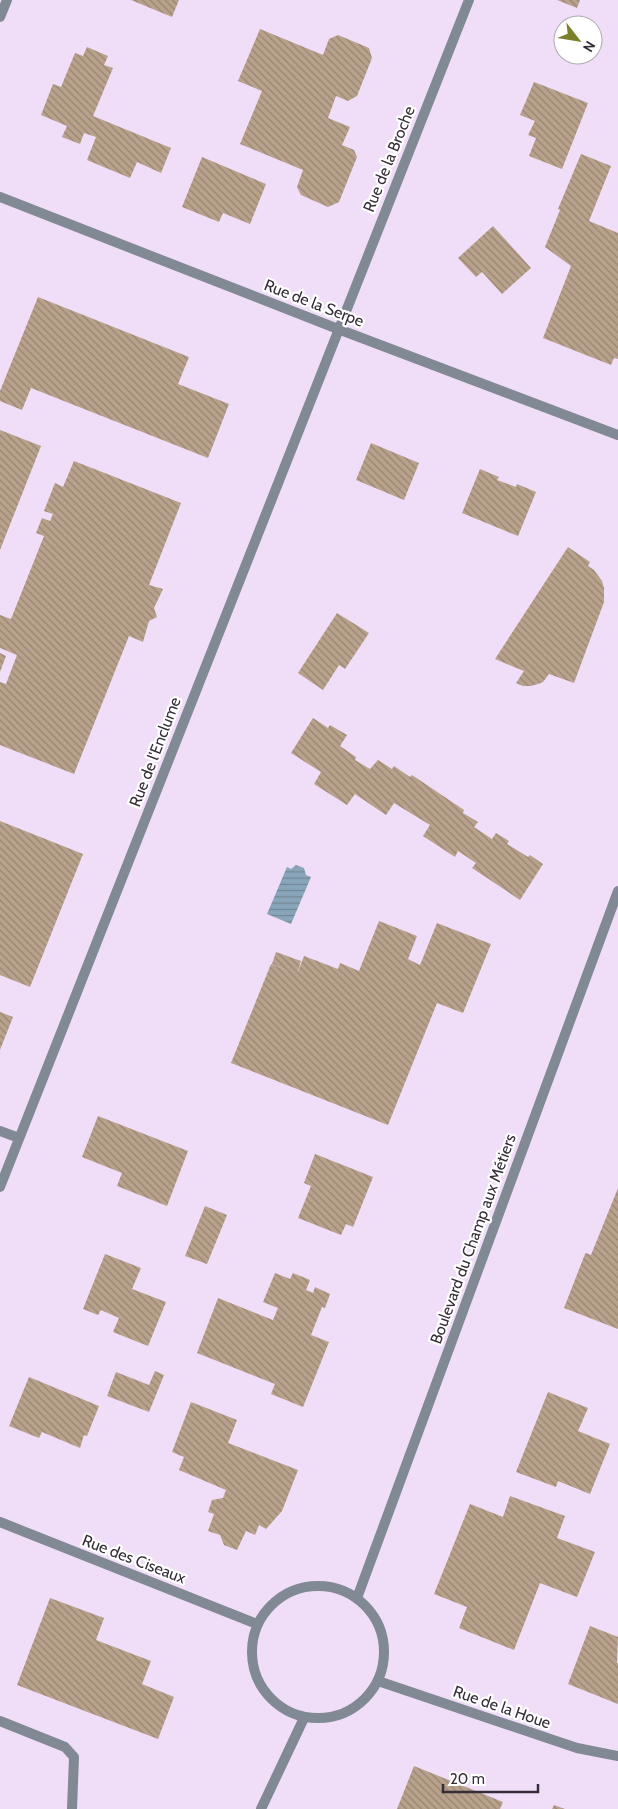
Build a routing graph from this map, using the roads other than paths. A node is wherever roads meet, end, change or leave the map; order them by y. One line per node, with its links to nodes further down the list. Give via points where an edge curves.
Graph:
1 (6, 0): 3 (street)
2 (469, 0): 5 (street, Rue de la Broche)
3 (0, 17)
4 (0, 197): 5 (street, Rue de la Serpe)
5 (338, 329): 6 (street, Rue de la Serpe); 9 (street, Rue de l'Enclume)
6 (618, 435)
7 (618, 891): 12 (street, Boulevard du Champ aux Métiers)
8 (0, 1131): 9 (street)
9 (19, 1138): 10 (street, Rue de l'Enclume)
10 (0, 1187)
11 (0, 1522): 13 (street, Rue des Ciseaux)
12 (356, 1598): 13 (street, via 336,1588 313,1586 290,1592 271,1605); 14 (street, via 372,1614 382,1636 384,1658)
13 (257, 1624): 15 (street, via 252,1647 254,1671 264,1692 282,1709)
14 (378, 1681): 15 (street, via 365,1699 347,1712 326,1718); 17 (street, Rue de la Houe, via 577,1748)
15 (304, 1718): 19 (street)
16 (0, 1721): 18 (street, via 65,1748 74,1757)
17 (618, 1756)
18 (72, 1809)
19 (261, 1809)

